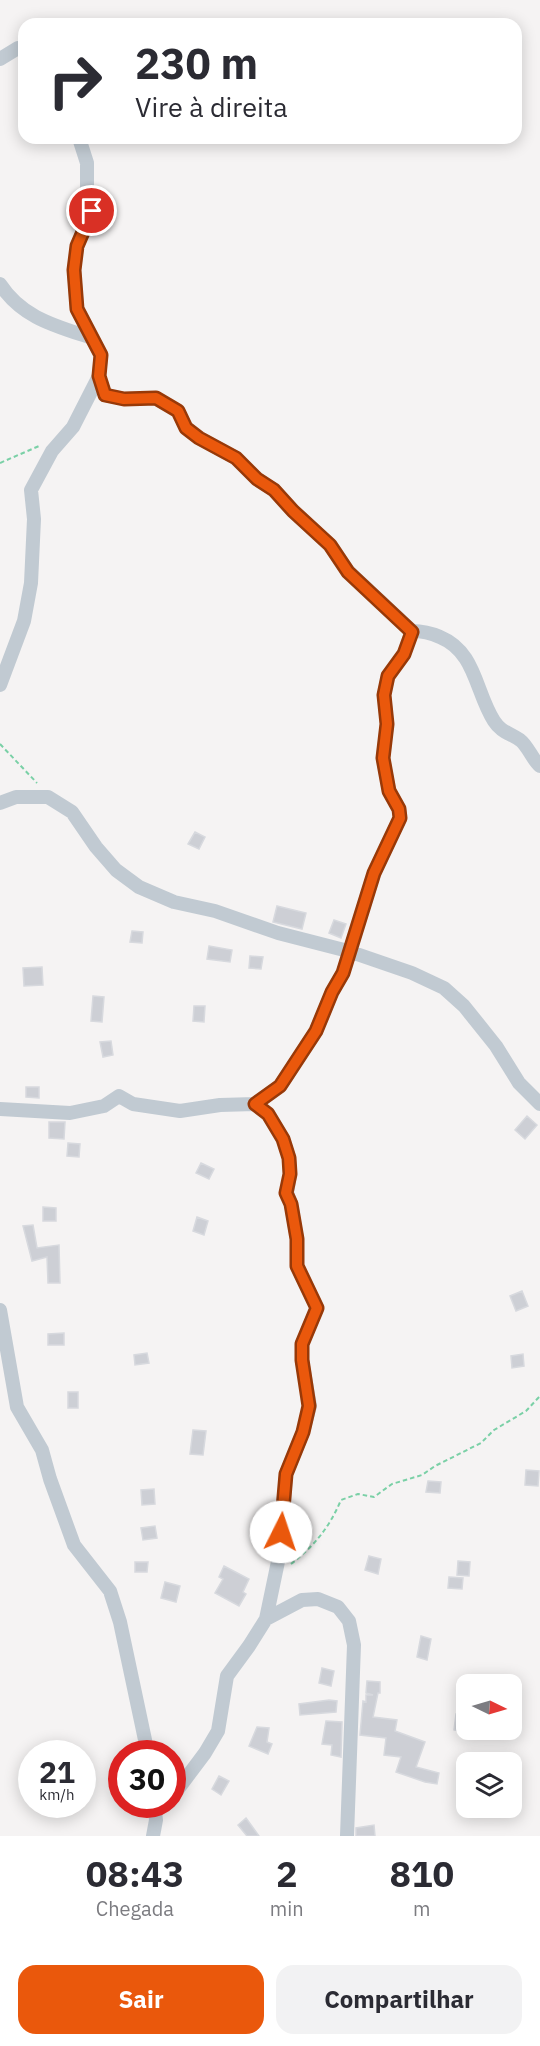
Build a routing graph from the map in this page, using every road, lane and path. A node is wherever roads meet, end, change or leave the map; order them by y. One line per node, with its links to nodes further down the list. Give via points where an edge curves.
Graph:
1 (18, 48): 2 (street)
2 (0, 59)
3 (81, 144): 5 (street, via 92,211 77,246 74,270 77,309)
4 (0, 284): 5 (street, via 32,316)
5 (92, 338): 6 (street, via 101,355)
6 (99, 376): 9 (street, via 105,395 156,398 178,411 186,428 199,438 236,458 313,528 348,572); 10 (street, via 73,427 52,451 32,490 31,583 24,621)
7 (39, 446): 8 (path)
8 (0, 463)
9 (412, 632): 12 (street, via 420,631 454,644 470,664 494,721 502,732 521,740); 15 (street, via 404,654 388,676 384,695 387,724 383,758 389,791 400,818 374,873)
10 (0, 685)
11 (0, 744): 13 (path)
12 (540, 766)
13 (48, 797): 14 (street); 15 (street, via 72,812 116,870 139,887 174,902)
14 (0, 803)
15 (348, 951): 16 (street, via 343,973 316,1031 280,1086); 17 (street, via 444,988 464,1006 519,1083)
16 (255, 1104): 18 (street, via 180,1111 133,1104 119,1096 104,1106 70,1113); 22 (street, via 268,1114 289,1158 286,1193 297,1239 297,1266 317,1308 302,1344 309,1406 286,1474 280,1552)
17 (540, 1104)
18 (0, 1109)
19 (0, 1310): 23 (street, via 17,1407 42,1450 74,1545 110,1592)
20 (540, 1396): 21 (path, via 526,1411 494,1430 481,1443 422,1475 392,1484 374,1497 358,1494 341,1500 332,1521)
21 (288, 1570)
22 (266, 1619): 24 (street, via 227,1676 218,1731); 27 (street, via 302,1600 318,1599 338,1607 349,1621 354,1645)
23 (145, 1740)
24 (186, 1778)
25 (156, 1820): 26 (street)
26 (153, 1836)
27 (346, 1836)

